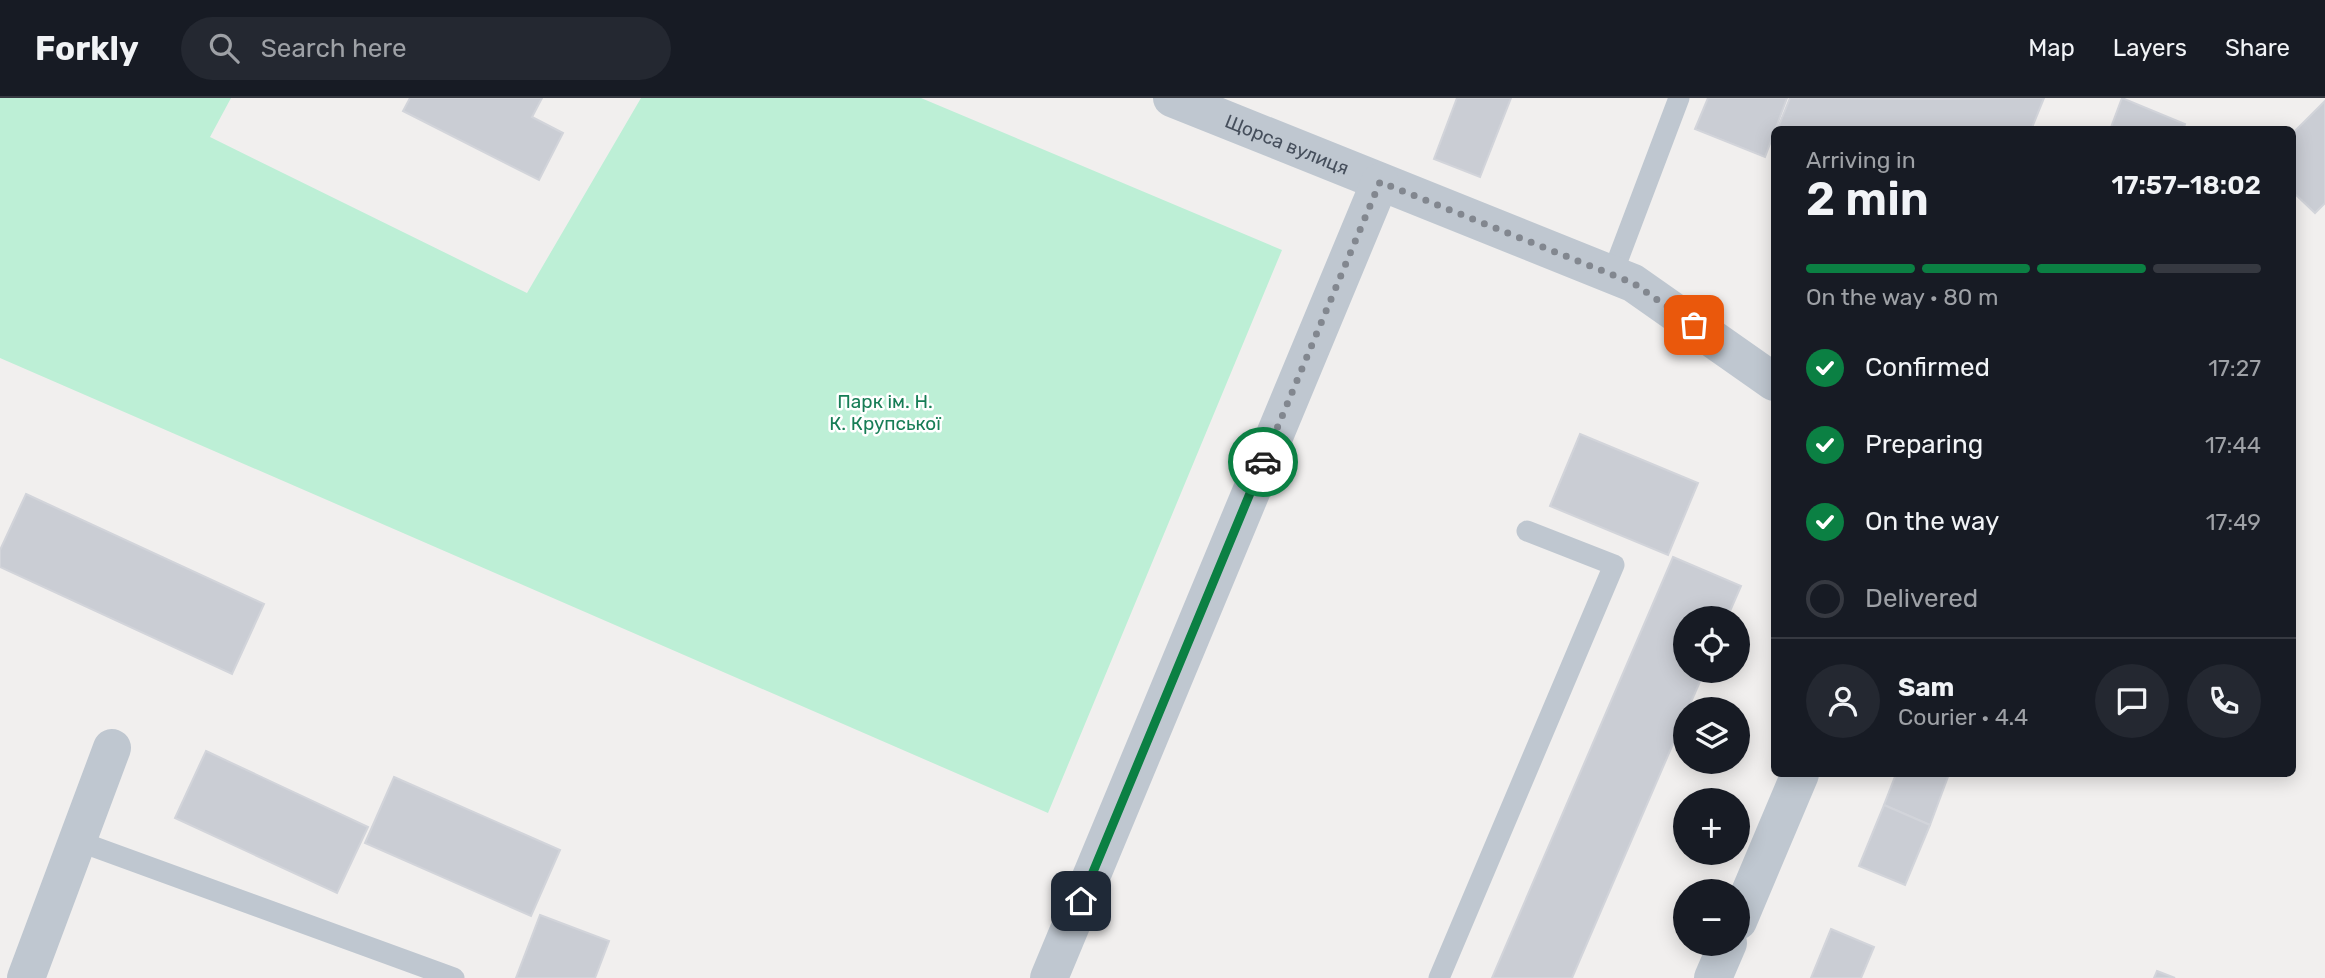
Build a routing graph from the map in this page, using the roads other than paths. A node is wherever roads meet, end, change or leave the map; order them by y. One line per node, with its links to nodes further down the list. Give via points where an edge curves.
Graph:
1 (1172, 98): 3 (street, Щорса вулиця)
2 (1679, 98): 4 (lane)
3 (1380, 182): 4 (street, Щорса вулиця); 14 (street)
4 (1612, 275): 5 (street, Щорса вулиця, via 1633,283)
5 (1771, 380)
6 (1527, 531): 15 (lane, via 1614,565)
7 (113, 748): 9 (street)
8 (1799, 777): 10 (street)
9 (78, 841): 12 (street); 13 (lane)
10 (1750, 893)
11 (1722, 956): 16 (street)
12 (26, 978)
13 (454, 978)
14 (1049, 978)
15 (1439, 978)
16 (1713, 978)

